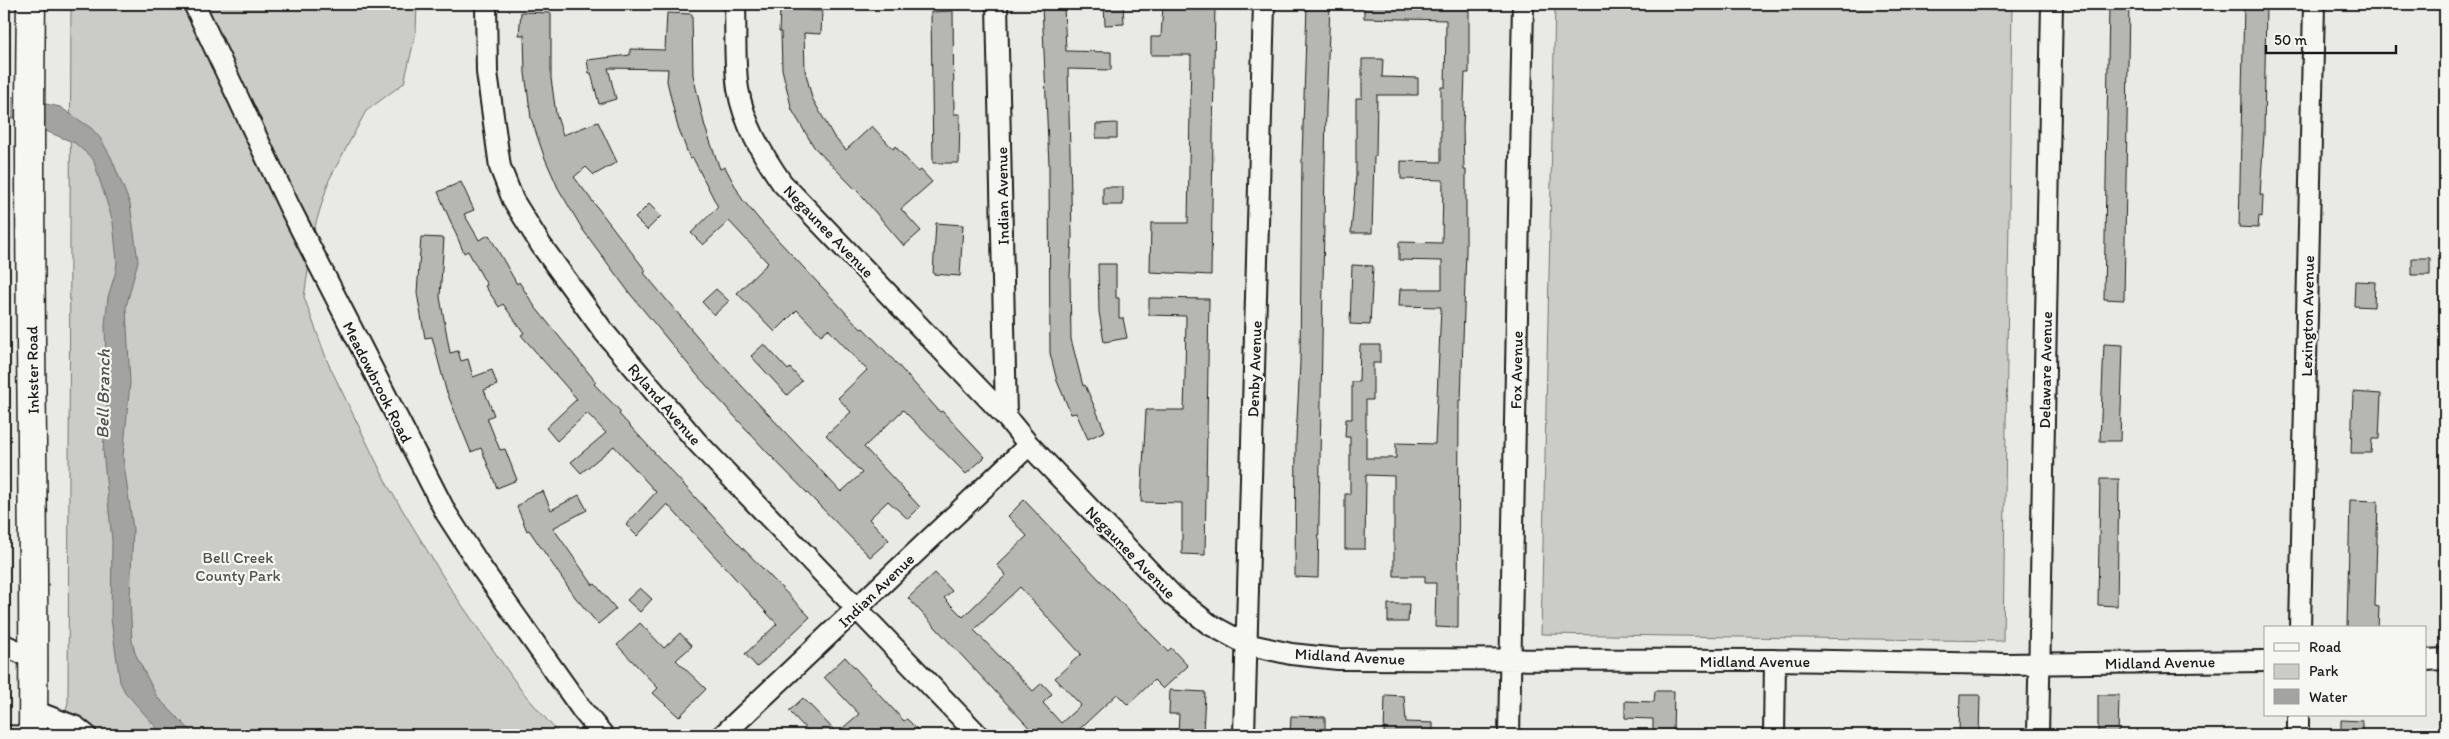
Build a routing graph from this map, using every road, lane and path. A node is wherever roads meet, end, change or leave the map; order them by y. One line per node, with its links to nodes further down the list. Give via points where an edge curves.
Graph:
1 (32, 4): 16 (main road, Inkster Road, via 29,144)
2 (194, 4): 27 (street, Meadowbrook Road, via 289,206 446,513 504,601)
3 (486, 4): 12 (street, Ryland Avenue, via 487,72 500,167 536,238 635,370 698,442)
4 (735, 4): 10 (street, Negaunee Avenue, via 738,88 749,126 767,161 782,183)
5 (997, 4): 10 (street, Indian Avenue)
6 (1264, 4): 14 (street, Denby Avenue)
7 (1523, 4): 18 (street, Fox Avenue)
8 (2052, 4): 22 (street, Delaware Avenue)
9 (2314, 4): 13 (street, Lexington Avenue)
10 (1006, 417): 11 (street, Negaunee Avenue)
11 (1029, 445): 12 (street, Indian Avenue); 14 (street, Negaunee Avenue, via 1172,595 1209,624)
12 (857, 608): 28 (street, Indian Avenue); 29 (street, Ryland Avenue)
13 (2300, 626)
14 (1246, 644): 18 (street, Midland Avenue, via 1338,659); 30 (street, Denby Avenue)
15 (4, 645): 16 (street)
16 (33, 658): 24 (main road, Inkster Road)
17 (2445, 659): 20 (street)
18 (1510, 660): 19 (street, Midland Avenue); 31 (street, Fox Avenue)
19 (1775, 660): 22 (street, Midland Avenue); 32 (street)
20 (2426, 660)
21 (2264, 661): 22 (street, Midland Avenue)
22 (2040, 663): 33 (street, Delaware Avenue)
23 (2298, 716): 34 (street)
24 (33, 726): 25 (lane); 26 (street, via 76,727)
25 (4, 731)
26 (86, 735)
27 (603, 735)
28 (723, 735)
29 (978, 735)
30 (1244, 735)
31 (1508, 735)
32 (1774, 735)
33 (2038, 735)
34 (2298, 735)

